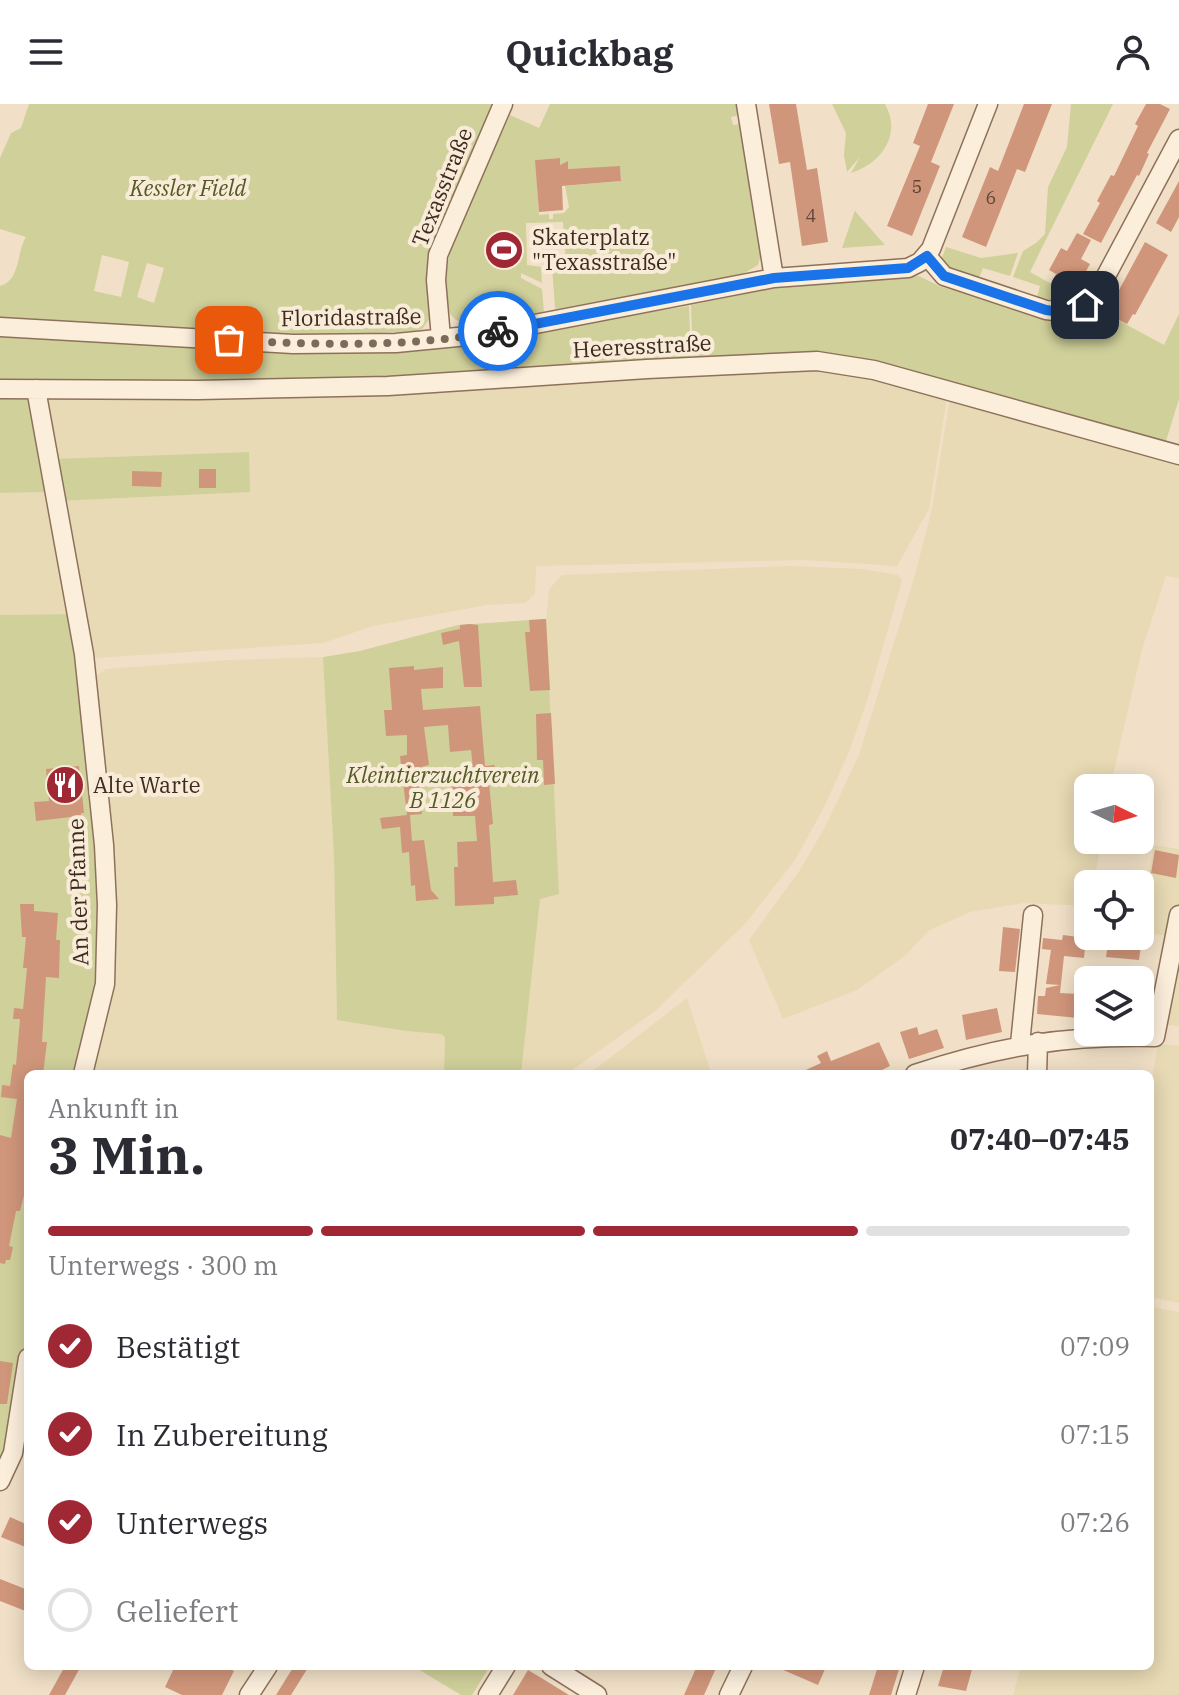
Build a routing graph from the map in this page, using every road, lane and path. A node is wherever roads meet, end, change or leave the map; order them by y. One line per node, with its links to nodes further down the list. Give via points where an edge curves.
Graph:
1 (503, 104): 8 (street, Texasstraße, via 441,243 436,280)
2 (746, 104): 6 (street)
3 (988, 104): 5 (street)
4 (1179, 139): 5 (street, via 1099,289 1085,305 1060,312 1032,306 944,276)
5 (929, 253): 6 (street, Floridastraße, via 908,268)
6 (774, 278): 8 (street, Floridastraße)
7 (0, 327): 8 (street, Floridastraße, via 293,344)
8 (441, 338)
9 (0, 389): 10 (street, Heeresstraße)
10 (36, 389): 11 (street, Heeresstraße, via 388,386 817,361 874,370); 15 (street, An der Pfanne, via 87,680 104,845 105,984)
11 (1179, 455)
12 (1033, 915): 14 (street)
13 (1179, 915): 14 (street, via 1155,1037)
14 (1029, 1043): 16 (street); 17 (street)
15 (84, 1070)
16 (927, 1070)
17 (1036, 1070)
18 (24, 1383): 19 (street, via 13,1453)
19 (0, 1481)
20 (265, 1670): 25 (street)
21 (504, 1670): 26 (street)
22 (557, 1670): 27 (street)
23 (741, 1670): 28 (street)
24 (914, 1670): 29 (street)
25 (249, 1695)
26 (488, 1695)
27 (597, 1695)
28 (729, 1695)
29 (906, 1695)

